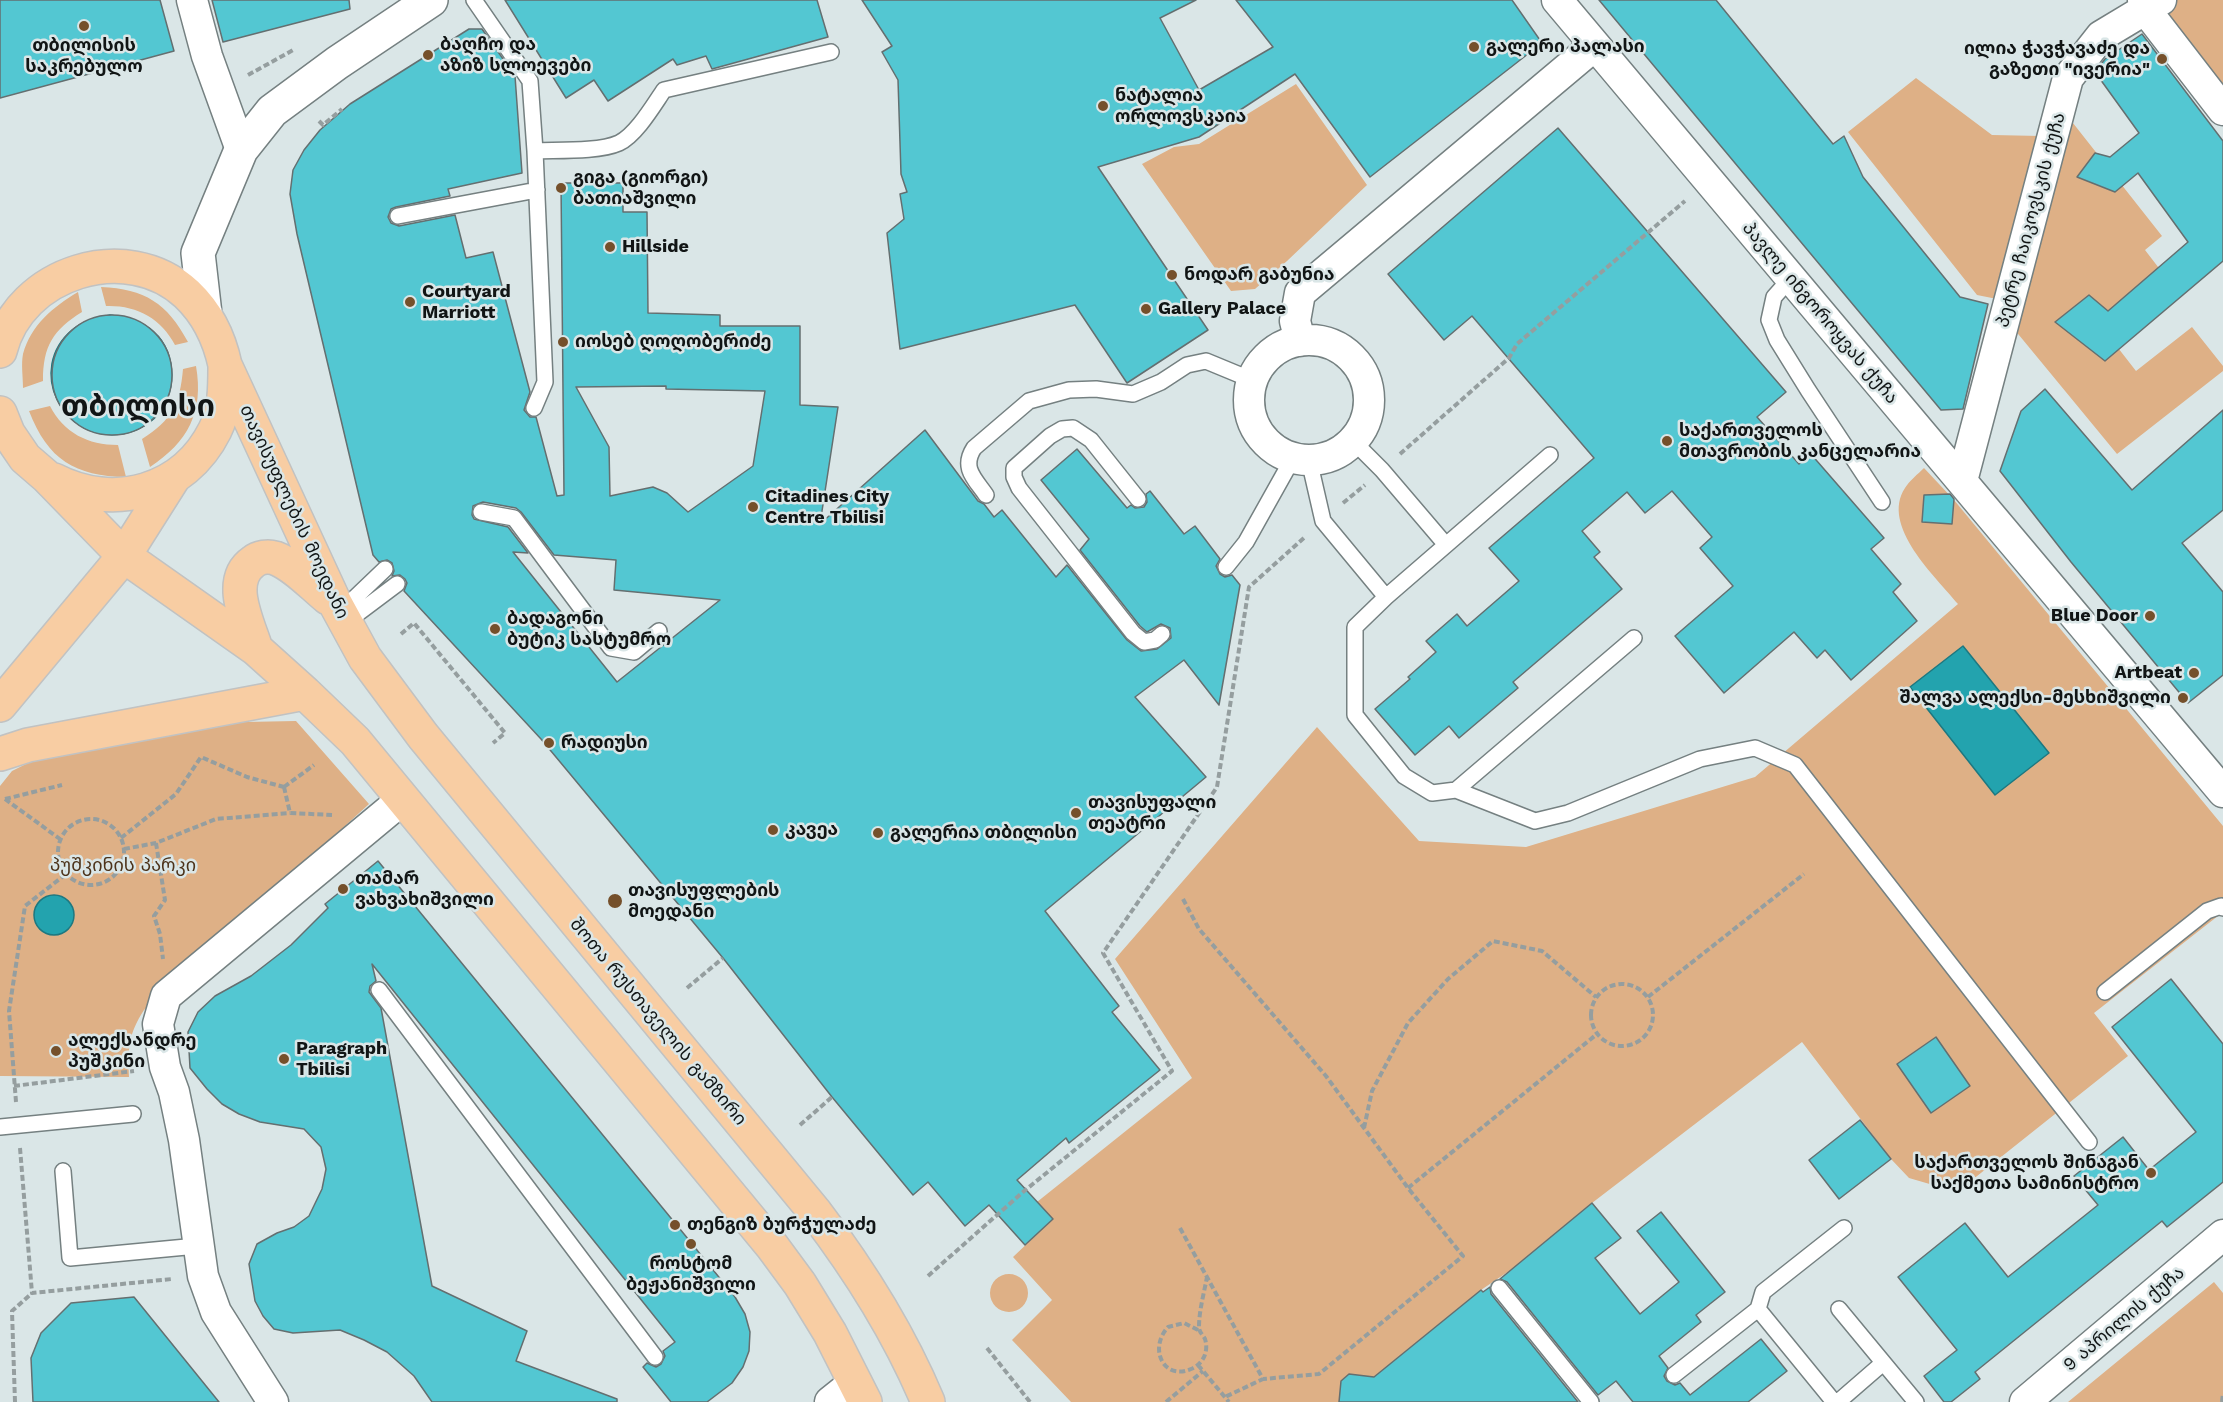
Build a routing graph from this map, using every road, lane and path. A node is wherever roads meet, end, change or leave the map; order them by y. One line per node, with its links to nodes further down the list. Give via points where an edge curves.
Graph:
1 (192, 0): 13 (street, via 207,56)
2 (431, 0): 13 (main road, via 272,111)
3 (474, 0): 14 (lane, via 530,81)
4 (1557, 0): 6 (street, პავლე ინგოროყვას ქუჩა)
5 (2150, 3): 11 (street); 32 (street, პეტრე ჩაიკოვსკის ქუჩა, via 2101,36 2068,78)
6 (1594, 46): 15 (street, პავლე ინგოროყვას ქუჩა); 20 (street, via 1300,293 1295,321)
7 (295, 49): 9 (path)
8 (831, 52): 14 (lane, via 664,90 644,121 620,143)
9 (252, 73)
10 (342, 109): 12 (path, via 323,125)
11 (2223, 110)
12 (319, 121)
13 (241, 150): 19 (main road, via 198,253)
14 (536, 151): 16 (lane)
15 (1708, 181): 18 (street, პავლე ინგოროყვას ქუჩა); 26 (path, via 1516,344 1509,358)
16 (537, 190): 17 (lane); 24 (lane, via 545,382)
17 (399, 216)
18 (1790, 279): 32 (street, პავლე ინგოროყვას ქუჩა); 35 (lane, via 1774,297 1769,320 1773,330)
19 (205, 314): 21 (main road, თავისუფლების მოედანი, via 186,293 163,278 137,269 82,269 56,279 34,295 15,316); 22 (main road, თავისუფლების მოედანი)
20 (1300, 341): 23 (street, via 1271,354); 27 (street, via 1333,345 1358,365 1366,380 1368,412)
21 (0, 351)
22 (225, 365): 31 (main road, თავისუფლების მოედანი, via 225,398 216,429 198,455); 44 (main road, თავისუფლების მოედანი)
23 (1252, 380): 29 (street, via 1248,396 1255,428 1278,452); 33 (lane, via 1206,361 1186,365 1133,394 1069,390 1029,401 974,448 968,458 969,469)
24 (534, 408)
25 (0, 413): 30 (main road, თავისუფლების მოედანი, via 24,458)
26 (1439, 418)
27 (1353, 441): 29 (street, via 1325,459); 37 (lane)
28 (1550, 455): 37 (lane)
29 (1301, 459): 39 (lane); 43 (lane, via 1323,520)
30 (47, 477): 31 (main road, თავისუფლების მოედანი, via 88,493 124,495 150,489); 38 (main road, თავისუფლების მოედანი)
31 (174, 477): 38 (main road, თავისუფლების მოედანი)
32 (1962, 481): 59 (street, პავლე ინგოროყვას ქუჩა)
33 (986, 495)
34 (1138, 499): 47 (lane, via 1090,440 1072,428 1050,436 1014,468 1019,488 1133,633 1144,642)
35 (1882, 502)
36 (481, 512): 45 (lane, via 514,518 610,648 634,652)
37 (1446, 545): 43 (lane)
38 (124, 556): 49 (main road, თავისუფლების მოედანი); 52 (main road, თავისუფლების მოედანი)
39 (1226, 567)
40 (385, 569): 44 (lane)
41 (397, 584): 44 (lane)
42 (1249, 587): 92 (path, via 1217,787 1103,952 1172,1071 1023,1192)
43 (1386, 597): 58 (lane, via 1355,627 1355,715 1404,776 1432,793)
44 (340, 613): 49 (main road, via 285,563 273,557 258,558 241,574 240,588); 50 (main road, თავისუფლების მოედანი)
45 (659, 631)
46 (400, 634): 53 (path, via 414,623 505,733)
47 (1162, 634)
48 (1634, 638): 58 (lane)
49 (256, 649): 51 (main road, თავისუფლების მოედანი)
50 (365, 657): 112 (main road, შოთა რუსთაველის გამზირი, via 430,745 840,1244 902,1344)
51 (305, 693): 54 (main road, via 28,745); 60 (main road, via 355,741)
52 (0, 705)
53 (493, 743)
54 (0, 754)
55 (314, 765): 57 (path)
56 (62, 785): 64 (path, via 5,799)
57 (284, 787): 61 (path); 63 (path, via 247,777 201,757 176,794)
58 (1456, 790): 85 (lane, via 1535,821 1568,813 1700,759 1755,748 1795,765)
59 (2223, 792)
60 (403, 799): 74 (street); 106 (main road, via 772,1246 830,1333)
61 (290, 813): 62 (path); 65 (path, via 216,819)
62 (333, 815)
63 (121, 838): 64 (path, via 108,823 89,819 71,825); 66 (path)
64 (60, 839): 66 (path, via 60,866 73,881 83,884 93,885 112,877 119,870)
65 (156, 843): 66 (path); 74 (path, via 165,900 154,916 160,934)
66 (124, 849)
67 (1804, 874): 76 (path)
68 (1183, 898): 84 (path, via 1199,929 1326,1076)
69 (2223, 908): 73 (lane, via 2207,911)
70 (723, 958): 71 (path)
71 (687, 988)
72 (379, 990): 100 (lane)
73 (2105, 992)
74 (166, 996): 78 (street, via 158,1024)
75 (1596, 997): 76 (path, via 1621,983 1631,984); 77 (path, via 1591,1016); 84 (path, via 1542,951 1493,941 1448,979 1408,1023 1372,1091)
76 (1648, 997): 77 (path, via 1653,1018 1650,1028 1635,1043 1614,1045)
77 (1597, 1034): 87 (path)
78 (165, 1067): 79 (path); 91 (street, via 184,1140)
79 (14, 1086)
80 (832, 1097): 82 (path)
81 (133, 1114): 83 (lane)
82 (800, 1125)
83 (0, 1127)
84 (1364, 1128): 87 (path)
85 (2089, 1142)
86 (63, 1171): 91 (lane, via 70,1257)
87 (1408, 1188): 105 (path, via 1463,1256 1318,1374)
88 (1180, 1228): 93 (path)
89 (1844, 1228): 96 (lane, via 1763,1293)
90 (2223, 1235): 119 (street, 9 აპრილის ქუჩა)
91 (197, 1246): 110 (street, via 216,1312)
92 (928, 1276)
93 (1207, 1276): 98 (path); 105 (path)
94 (1499, 1288): 116 (lane)
95 (32, 1293): 109 (path, via 12,1311)
96 (1758, 1309): 104 (lane); 117 (lane)
97 (1839, 1309): 101 (lane)
98 (1198, 1330): 102 (path, via 1206,1344); 102 (path, via 1184,1323 1168,1327 1158,1341 1158,1349 1169,1368 1184,1371)
99 (987, 1348): 113 (path)
100 (655, 1357)
101 (1883, 1363): 117 (lane); 118 (lane)
102 (1198, 1365): 103 (path)
103 (1203, 1371): 108 (path); 114 (path)
104 (1674, 1375)
105 (1263, 1379): 108 (path)
106 (860, 1392): 111 (street)
107 (2223, 1393): 120 (path)
108 (1225, 1397): 115 (path)
109 (15, 1402)
110 (273, 1402)
111 (830, 1402)
112 (928, 1402)
113 (1030, 1402)
114 (1166, 1402)
115 (1229, 1402)
116 (1591, 1402)
117 (1836, 1402)
118 (1916, 1402)
119 (2025, 1402)
120 (2222, 1402)

